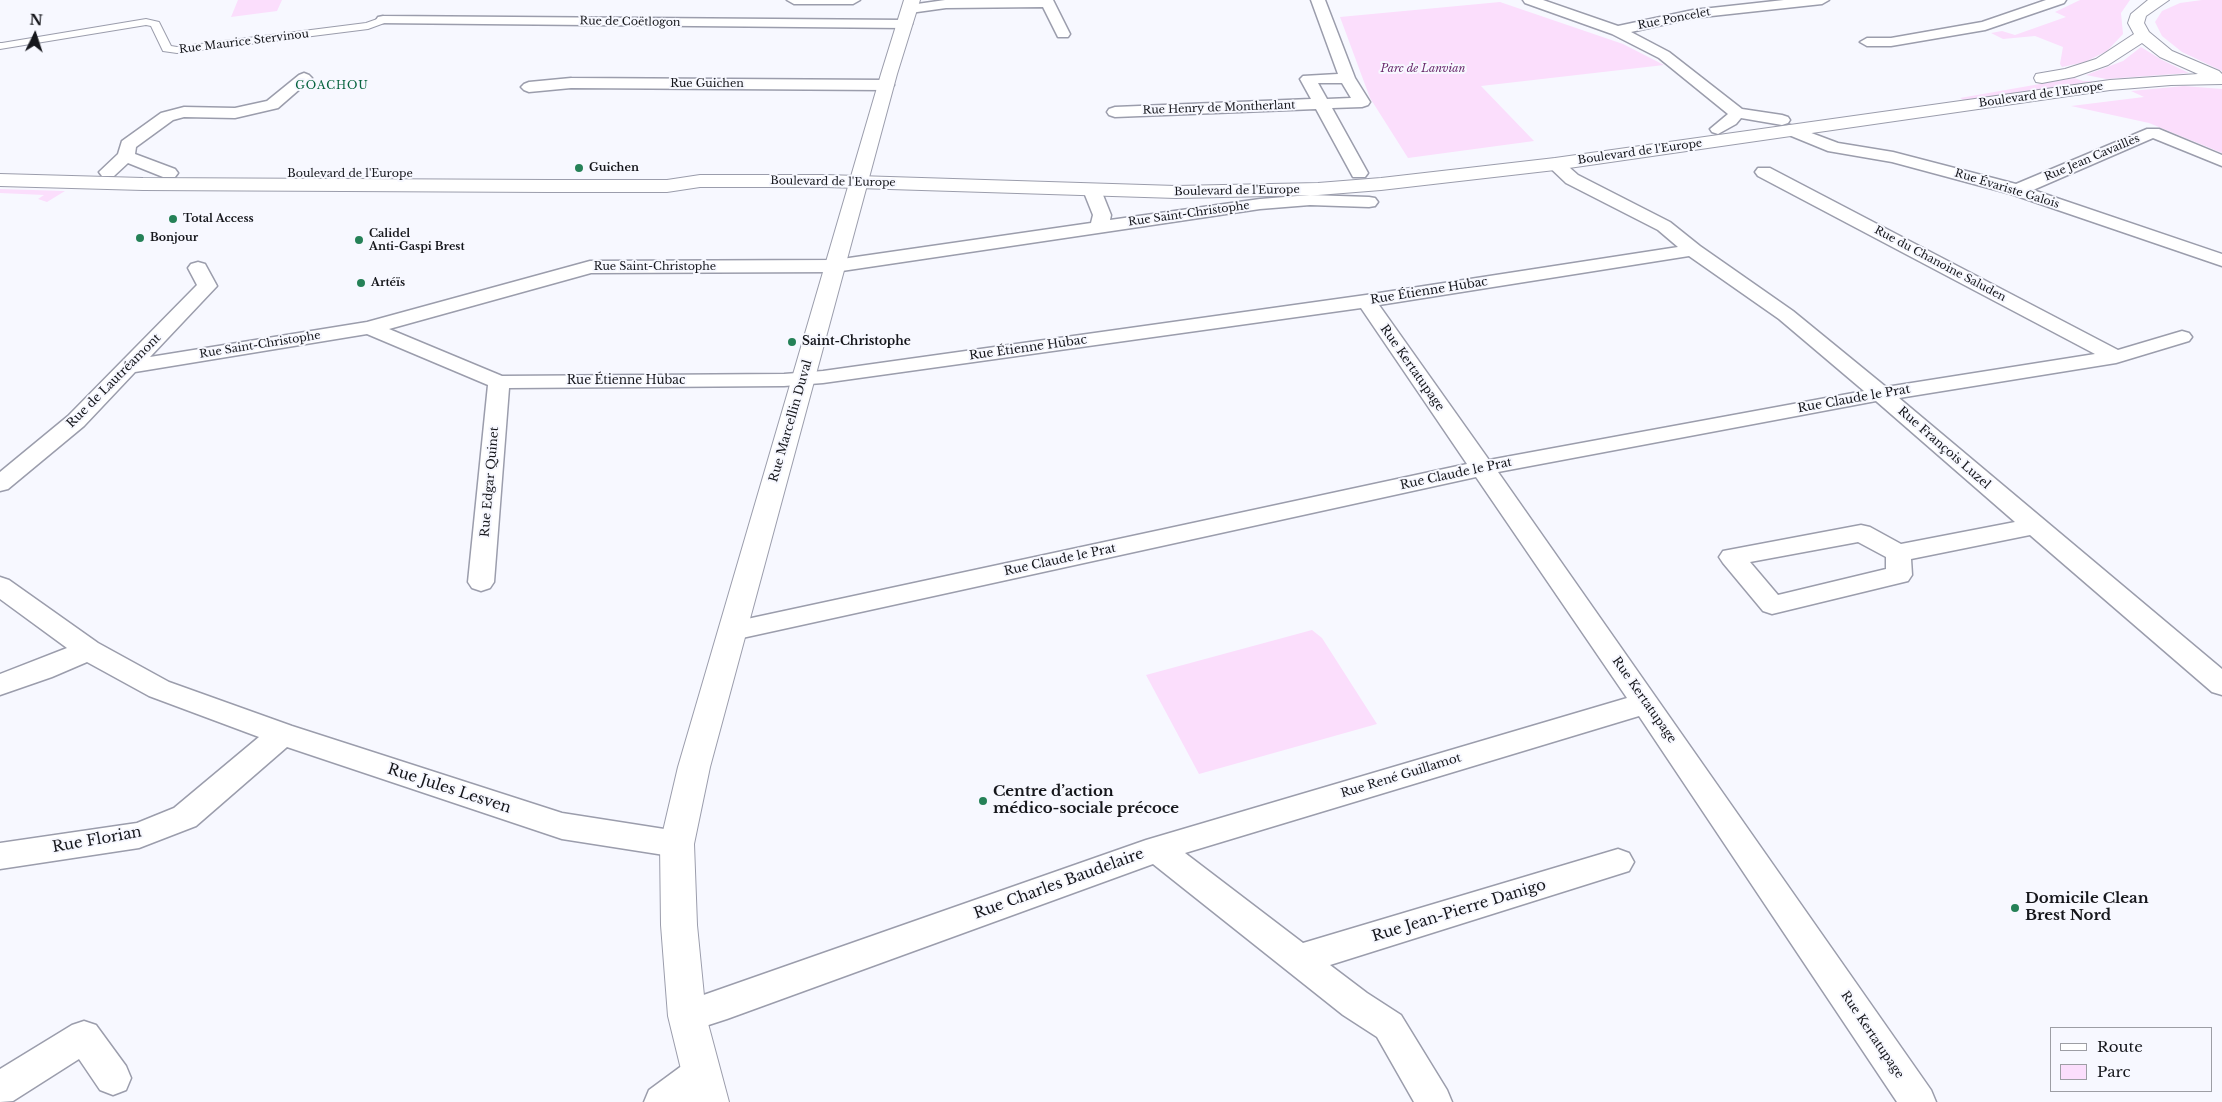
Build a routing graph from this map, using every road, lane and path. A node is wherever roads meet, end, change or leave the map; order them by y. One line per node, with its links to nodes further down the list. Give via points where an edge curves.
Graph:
1 (794, 0): 2 (street)
2 (853, 0)
3 (1318, 0): 17 (street, Rue Henry de Montherlant)
4 (1530, 0): 11 (street, Rue Évariste Galois)
5 (1822, 0): 11 (street, Rue Poncelet, via 1693,14)
6 (2059, 0): 14 (street, via 1985,26 1891,42)
7 (2161, 0): 13 (main road, via 2139,14 2136,23)
8 (398, 6): 10 (street)
9 (909, 11): 10 (street, Rue de Coëtlogon); 12 (street, Rue de Coëtlogon, via 946,4 1048,3); 19 (main road, Rue Marcellin Duval)
10 (383, 20): 15 (street, Rue Maurice Stervinou, via 368,26 177,50 167,49 155,24 146,22)
11 (1617, 31): 23 (street, Rue Évariste Galois, via 1664,55)
12 (1063, 34)
13 (2143, 35): 18 (main road, via 2166,54); 24 (main road, Boulevard de l'Europe, via 2102,62 2068,73)
14 (1867, 42)
15 (2, 46)
16 (304, 78): 26 (street, via 272,104 234,113 184,112 167,116 128,145)
17 (1347, 78): 21 (street, via 1308,79); 21 (street, Rue Henry de Montherlant, via 1362,102)
18 (2222, 79): 24 (main road, Boulevard de l'Europe, via 2110,85)
19 (886, 85): 20 (street, Rue Guichen, via 571,83); 36 (main road, Rue Marcellin Duval)
20 (529, 87)
21 (1322, 104): 22 (street, Rue Henry de Montherlant); 31 (street)
22 (1115, 112)
23 (1737, 113): 24 (street, Rue Évariste Galois); 25 (street)
24 (1786, 125): 25 (main road, Boulevard de l'Europe); 28 (main road, Boulevard de l'Europe); 39 (street, Rue Évariste Galois, via 1808,138 1834,147 1893,157)
25 (1718, 129): 31 (main road, Boulevard de l'Europe)
26 (126, 156): 30 (street); 33 (street)
27 (2222, 161): 39 (street, Rue Jean Cavaillès, via 2153,132)
28 (1555, 164): 38 (main road, Boulevard de l'Europe, via 1318,189); 42 (street, Rue François Luzel, via 1572,179 1664,226)
29 (0, 171): 30 (main road, Boulevard de l'Europe)
30 (108, 172): 33 (main road, Boulevard de l'Europe)
31 (1359, 172): 37 (main road, Boulevard de l'Europe)
32 (1764, 172): 49 (street, Rue du Chanoine Saluden)
33 (169, 173): 35 (main road, Boulevard de l'Europe, via 675,174)
34 (0, 180): 35 (main road, Boulevard de l'Europe, via 538,186 667,186)
35 (700, 181): 36 (main road, Boulevard de l'Europe)
36 (858, 182): 37 (main road, Boulevard de l'Europe); 44 (main road, Rue Marcellin Duval)
37 (1056, 188): 38 (main road, Boulevard de l'Europe)
38 (1092, 190): 41 (street, via 1102,215)
39 (2017, 190): 43 (street, Rue Évariste Galois)
40 (1369, 202): 41 (street, Rue Saint-Christophe, via 1310,200 1260,204)
41 (1099, 226): 44 (street, Rue Saint-Christophe)
42 (1693, 250): 46 (street, Rue Étienne Hubac); 53 (street, Rue François Luzel, via 1786,315)
43 (2222, 260)
44 (835, 266): 47 (street, Rue Saint-Christophe, via 590,267); 51 (main road, Rue Marcellin Duval)
45 (198, 268): 50 (street, Rue de Lautréamont, via 207,286)
46 (1366, 301): 51 (street, Rue Étienne Hubac); 54 (street, Rue Kertatupage)
47 (369, 328): 50 (street, Rue Saint-Christophe); 52 (street, Rue Étienne Hubac)
48 (2182, 338): 49 (street, Rue Claude le Prat)
49 (2116, 357): 53 (street, Rue Claude le Prat)
50 (129, 367): 55 (street, Rue de Lautréamont, via 76,421)
51 (803, 378): 52 (street, Rue Étienne Hubac); 60 (main road, Rue Marcellin Duval)
52 (499, 382): 58 (street, Rue Edgar Quinet)
53 (1881, 394): 54 (street, Rue Claude le Prat); 56 (street, Rue François Luzel)
54 (1482, 468): 60 (street, Rue Claude le Prat); 64 (street, Rue Kertatupage)
55 (0, 484)
56 (2034, 526): 57 (street); 63 (street, Rue François Luzel)
57 (1898, 553): 57 (street, via 1861,532 1732,557 1772,605 1899,575)
58 (481, 582)
59 (0, 586): 61 (street, Rue Jules Lesven)
60 (733, 631): 66 (main road, Rue Marcellin Duval, via 694,767)
61 (88, 650): 62 (street); 65 (street, Rue Jules Lesven, via 159,689)
62 (0, 684)
63 (2222, 685)
64 (1646, 703): 67 (street, Rue René Guillamot); 77 (street, Rue Kertatupage)
65 (282, 734): 66 (street, Rue Jules Lesven, via 562,826); 68 (street, Rue Florian, via 185,818 139,834)
66 (677, 844): 71 (main road, via 679,925)
67 (1157, 849): 70 (street, Rue Charles Baudelaire); 71 (street, Rue Charles Baudelaire)
68 (0, 856)
69 (1618, 862): 70 (street, Rue Jean-Pierre Danigo)
70 (1300, 959): 76 (street, Rue Charles Baudelaire, via 1355,1004 1389,1026)
71 (687, 1016): 73 (main road)
72 (113, 1078): 74 (street, via 84,1037)
73 (705, 1088): 75 (street)
74 (0, 1089)
75 (662, 1102)
76 (1434, 1102)
77 (1918, 1102)

